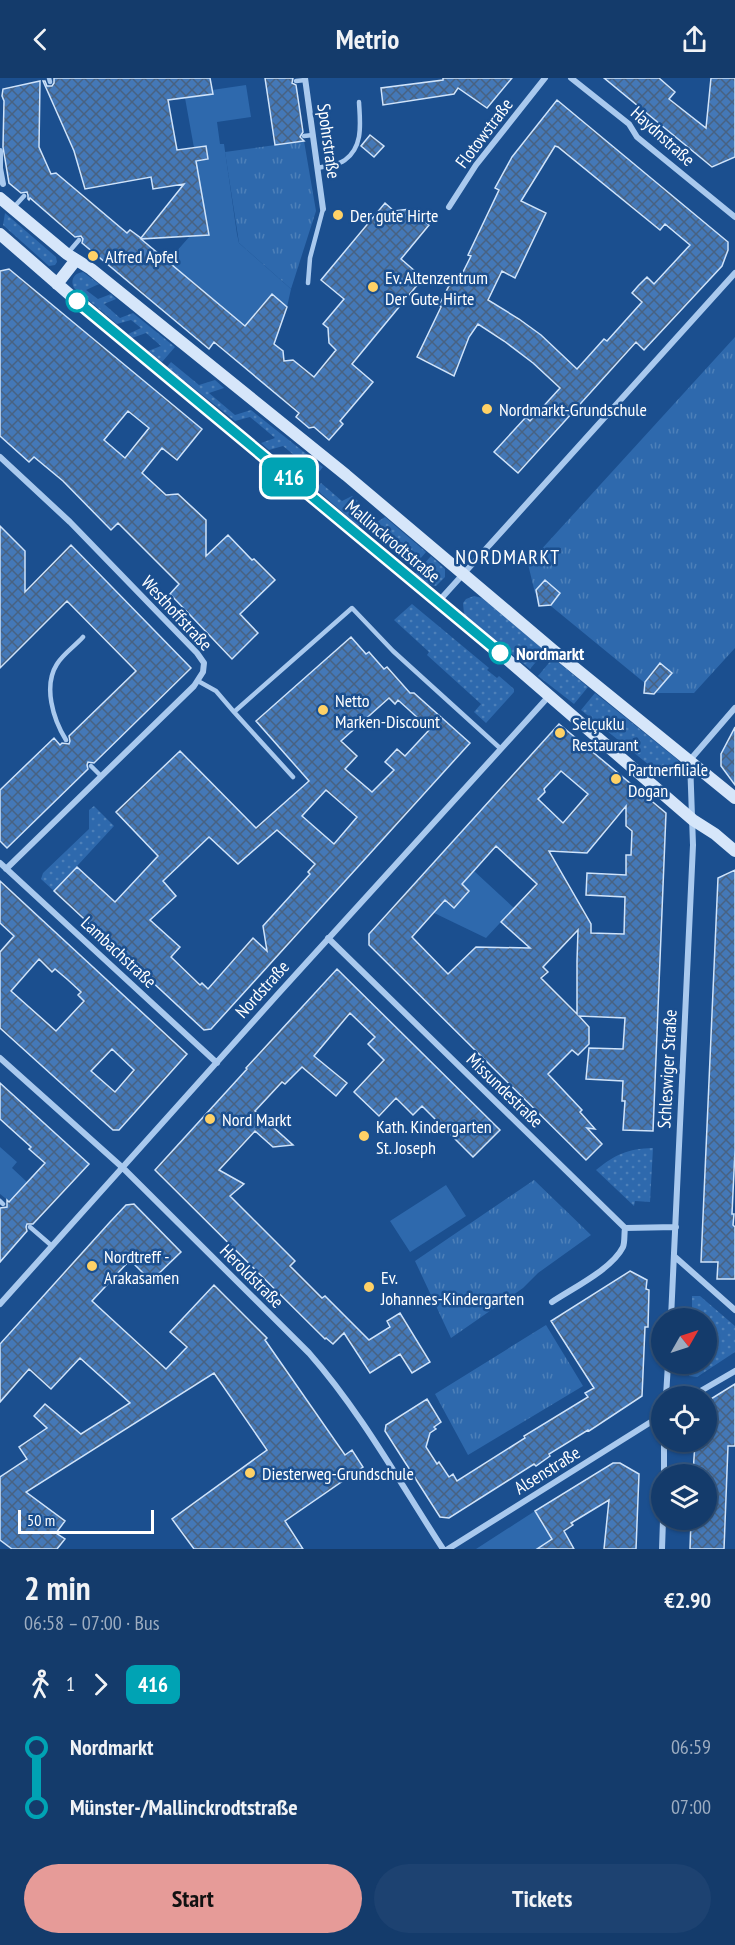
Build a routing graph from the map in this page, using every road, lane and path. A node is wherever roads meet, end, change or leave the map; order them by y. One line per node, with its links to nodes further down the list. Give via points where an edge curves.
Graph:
1 (545, 78): 13 (street, Flotowstraße, via 476,165)
2 (571, 78): 16 (street, Haydnstraße, via 629,124 637,138)
3 (305, 79): 4 (lane); 6 (street, Spohrstraße)
4 (296, 81)
5 (358, 102): 9 (lane, via 361,129 355,149 344,161)
6 (313, 135): 7 (lane); 9 (street, Spohrstraße)
7 (304, 136)
8 (0, 150): 10 (street)
9 (318, 168): 15 (street, Spohrstraße)
10 (3, 184)
11 (24, 196): 14 (lane)
12 (0, 198): 14 (main road, Mallinckrodtstraße)
13 (449, 207)
14 (13, 209): 19 (main road, Mallinckrodtstraße)
15 (323, 209): 21 (lane, via 310,258)
16 (735, 217)
17 (0, 234): 22 (main road, Mallinckrodtstraße)
18 (79, 240): 19 (lane)
19 (71, 258): 22 (main road); 24 (main road, Mallinckrodtstraße, via 91,270 373,505)
20 (735, 273): 24 (street)
21 (308, 283)
22 (57, 284): 25 (main road, Mallinckrodtstraße, via 370,540)
23 (0, 457): 27 (street, Westhoffstraße, via 70,522 197,653 204,663)
24 (462, 573): 25 (street); 33 (main road, Mallinckrodtstraße)
25 (438, 602): 28 (main road, Mallinckrodtstraße)
26 (83, 638): 31 (lane, via 57,663 51,677 51,701 58,728)
27 (198, 681): 30 (lane, via 216,691); 35 (street, Westhoffstraße)
28 (549, 695): 32 (street, Nordstraße); 38 (main road, Mallinckrodtstraße)
29 (735, 708): 33 (street)
30 (234, 712): 32 (lane, via 352,608 393,651); 36 (lane)
31 (66, 740)
32 (501, 749): 42 (street, Nordstraße)
33 (690, 760): 37 (main road, Mallinckrodtstraße); 38 (street)
34 (91, 766): 35 (lane)
35 (101, 776): 41 (street, Westhoffstraße)
36 (293, 777)
37 (735, 798)
38 (693, 820): 39 (main road, Mallinckrodtstraße); 47 (street, Schleswiger Straße)
39 (735, 851)
40 (0, 863): 41 (street, Lambachstraße)
41 (6, 869): 44 (street, Lambachstraße)
42 (328, 939): 44 (street, Nordstraße); 48 (street, Missundestraße)
43 (0, 1059): 45 (street, Heroldstraße)
44 (217, 1063): 45 (street, Nordstraße)
45 (123, 1168): 49 (street, Nordstraße); 59 (street, Heroldstraße, via 321,1368)
46 (30, 1227): 49 (lane)
47 (676, 1227): 48 (street); 50 (street, Schleswiger Straße)
48 (625, 1228): 51 (street, via 623,1246 614,1259)
49 (52, 1246): 52 (street, Nordstraße)
50 (674, 1256): 53 (street, Schleswiger Straße); 54 (street)
51 (552, 1302)
52 (0, 1304)
53 (671, 1308)
54 (735, 1310)
55 (735, 1371): 56 (street)
56 (709, 1386)
57 (651, 1422): 60 (street, Alsenstraße)
58 (663, 1530): 61 (street)
59 (443, 1549)
60 (448, 1549)
61 (662, 1549)

